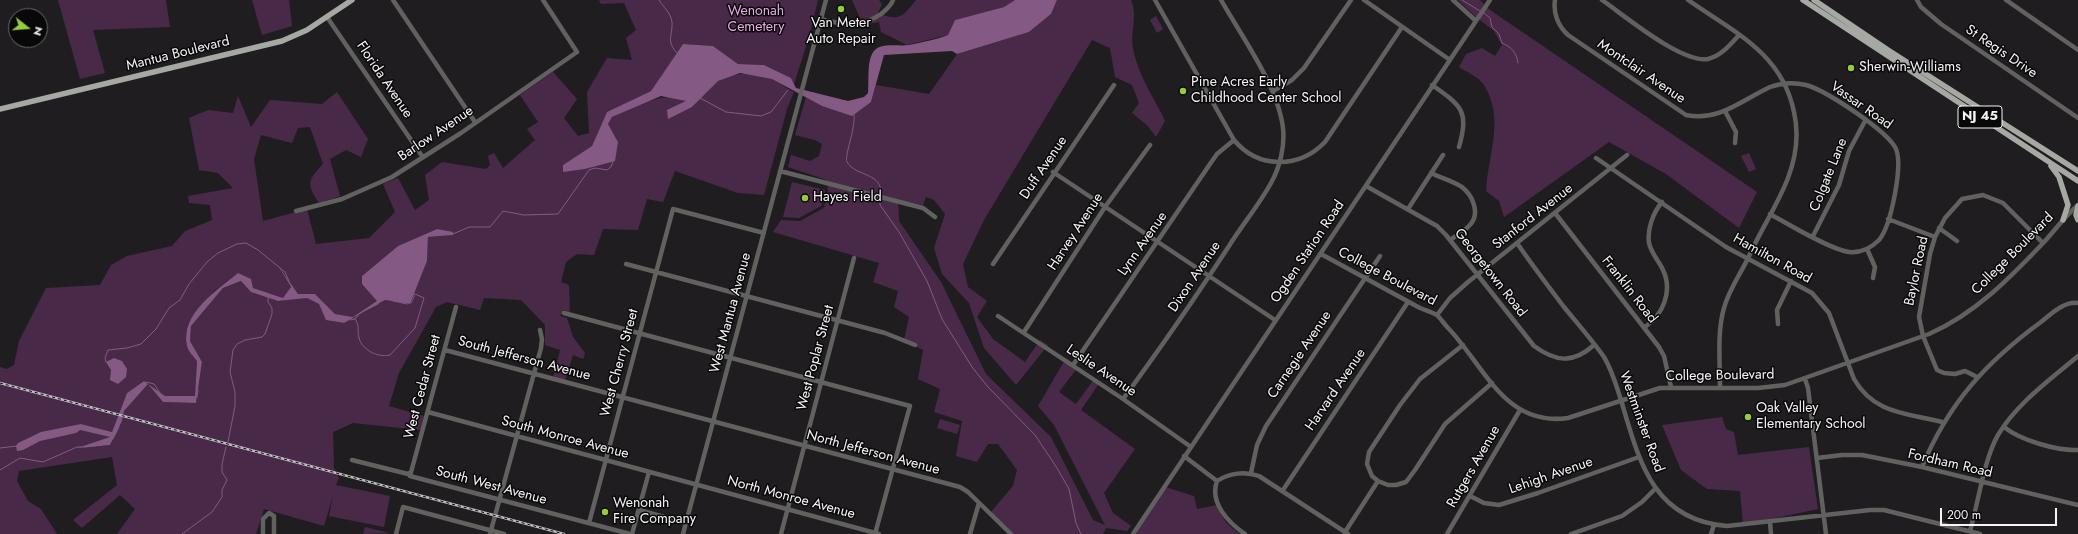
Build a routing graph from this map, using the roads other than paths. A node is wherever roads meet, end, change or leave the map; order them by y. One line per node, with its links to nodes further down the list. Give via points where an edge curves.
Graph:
1 (352, 0): 19 (main road, Mantua Boulevard)
2 (393, 0): 34 (street)
3 (543, 0): 34 (street, Barlow Avenue, via 577,52)
4 (826, 0): 20 (street, West Mantua Avenue)
5 (893, 0): 20 (street, via 883,12 860,25 840,24)
6 (1155, 0): 35 (street)
7 (1221, 0): 29 (street, Dixon Avenue)
8 (1351, 0): 29 (street, via 1299,74)
9 (1364, 0): 22 (street)
10 (1453, 0): 21 (street)
11 (1490, 0): 21 (street, Ogden Station Road)
12 (1555, 0): 31 (street, Montclair Avenue, via 1558,23 1568,35 1672,107 1686,115 1697,117 1713,116)
13 (1602, 0): 23 (street, via 1685,56 1707,59 1717,55)
14 (1688, 0): 23 (street)
15 (1802, 0): 39 (main road, NJ 45)
16 (1814, 0): 47 (main road, NJ 45, via 1893,54)
17 (1917, 0): 32 (street, St Regis Drive, via 1921,7 1941,24)
18 (2006, 0): 24 (street)
19 (327, 17): 30 (main road, Mantua Boulevard, via 293,37 267,45); 42 (street, Florida Avenue)
20 (821, 19): 46 (street, West Mantua Avenue)
21 (1476, 21): 25 (street, Ogden Station Road)
22 (1402, 27): 25 (street); 44 (street, via 1325,142 1304,158)
23 (1739, 35): 26 (street, via 1772,62)
24 (2078, 50)
25 (1450, 60): 28 (street, Ogden Station Road)
26 (1786, 84): 31 (street, Montclair Avenue, via 1770,87); 33 (street, Vassar Road, via 1798,84 1827,94); 58 (street, via 1795,115 1796,148 1788,180)
27 (1114, 85): 48 (street, Duff Avenue)
28 (1432, 86): 38 (street, via 1463,112 1464,129); 51 (street, Ogden Station Road)
29 (1273, 91): 44 (street, Dixon Avenue, via 1283,127)
30 (0, 110)
31 (1725, 110): 36 (street, via 1736,132)
32 (2078, 118)
33 (1865, 121): 60 (street, Vassar Road, via 1889,139 1898,158 1899,166); 65 (street, Colgate Lane, via 1849,151 1839,185)
34 (475, 122): 42 (street, Barlow Avenue)
35 (1234, 140): 44 (street, via 1241,149 1254,157); 69 (street, Lynn Avenue, via 1214,159)
36 (1735, 143)
37 (1150, 145): 53 (street, Harvey Avenue)
38 (1458, 147)
39 (2031, 150): 50 (main road, NJ 45); 54 (main road, via 2053,167)
40 (1443, 155): 49 (street)
41 (1627, 155): 45 (street, Stanford Avenue)
42 (422, 156): 56 (street, Barlow Avenue, via 392,177 349,196)
43 (1596, 158): 45 (street, Hamilton Road)
44 (1279, 163): 81 (street, Dixon Avenue, via 1271,183)
45 (1613, 168): 52 (street, Hamilton Road); 57 (street, Stanford Avenue)
46 (780, 171): 59 (street, via 923,208); 64 (street, West Mantua Avenue)
47 (2078, 171)
48 (1054, 172): 53 (street); 78 (street, Duff Avenue)
49 (1431, 173): 55 (street); 67 (street, via 1461,186 1470,194 1474,204 1476,216 1472,224)
50 (2078, 181)
51 (1366, 186): 55 (street, Georgetown Road); 73 (street, Ogden Station Road)
52 (1662, 202): 76 (street, Hamilton Road, via 1726,247); 95 (street, via 1653,217 1649,243 1663,270 1667,294 1657,316)
53 (1105, 207): 69 (street); 97 (street, Harvey Avenue)
54 (2074, 207): 61 (main road); 62 (main road)
55 (1408, 208): 67 (street, Georgetown Road, via 1437,226)
56 (296, 211)
57 (1555, 213): 70 (street, Stanford Avenue); 95 (street, Franklin Road)
58 (1770, 214): 65 (street); 76 (street)
59 (935, 217)
60 (1888, 219): 66 (street); 72 (street, Vassar Road, via 1882,235)
61 (2063, 220): 71 (street, College Boulevard)
62 (2078, 220)
63 (1939, 228): 66 (street, Baylor Road); 68 (street); 71 (street, Baylor Road, via 1958,202 1970,196 1983,194 2003,202)
64 (764, 233): 79 (street, West Cherry Street, via 673,209); 85 (street, West Mantua Avenue)
65 (1813, 236): 72 (street, via 1843,251 1857,252)
66 (1934, 237): 99 (street, Baylor Road, via 1919,312)
67 (1450, 240): 80 (street, Georgetown Road)
68 (1957, 241)
69 (1157, 242): 81 (street); 107 (street, Lynn Avenue)
70 (1517, 243): 80 (street, Stanford Avenue); 102 (street, Westminster Road)
71 (2043, 243): 99 (street, College Boulevard, via 1973,310 1946,327)
72 (1867, 249): 83 (street, via 1874,268)
73 (1321, 254): 82 (street, College Boulevard); 93 (street, Ogden Station Road)
74 (1380, 256): 82 (street, Carnegie Avenue)
75 (854, 258): 92 (street, West Poplar Street)
76 (1748, 258): 84 (street, Hamilton Road); 113 (street, via 1723,309)
77 (626, 264): 79 (street)
78 (993, 264)
79 (656, 271): 85 (street); 98 (street, West Cherry Street)
80 (1478, 274): 90 (street, Stanford Avenue, via 1450,298); 102 (street, Georgetown Road, via 1534,346 1542,352 1562,359 1573,358 1585,353)
81 (1210, 276): 93 (street); 116 (street, Dixon Avenue)
82 (1365, 278): 86 (street, College Boulevard); 136 (street, Carnegie Avenue, via 1266,426 1257,445)
83 (1874, 278)
84 (1791, 281): 94 (street, via 1777,310); 106 (street, Hamilton Road, via 1812,293 1829,313)
85 (747, 296): 92 (street); 105 (street, West Mantua Avenue)
86 (1408, 302): 90 (street, College Boulevard); 142 (street, Harvard Avenue)
87 (2078, 303): 109 (street, via 2064,305 2016,339)
88 (456, 307): 103 (street, West Cedar Street)
89 (564, 313): 98 (street)
90 (1437, 315): 101 (street, College Boulevard)
91 (998, 316): 97 (street, Leslie Avenue)
92 (838, 320): 100 (street, via 885,333); 111 (street, West Poplar Street)
93 (1275, 320): 124 (street, Ogden Station Road)
94 (1778, 324)
95 (1645, 328): 114 (street, Franklin Road, via 1664,356)
96 (540, 330): 108 (street, via 542,339)
97 (1024, 332): 107 (street, Leslie Avenue)
98 (639, 334): 105 (street); 115 (street, West Cherry Street)
99 (1923, 336): 106 (street, College Boulevard); 109 (street, Baylor Road, via 1937,370 1955,374 1965,371)
100 (915, 345)
101 (1463, 345): 112 (street, College Boulevard); 138 (street, via 1414,386 1369,452 1369,470)
102 (1594, 345): 117 (street, Westminster Road, via 1610,368)
103 (445, 350): 108 (street, South Jefferson Avenue); 119 (street, West Cedar Street)
104 (2078, 356): 122 (street, via 2030,396)
105 (730, 359): 111 (street); 120 (street, West Mantua Avenue)
106 (1849, 363): 110 (street, College Boulevard); 121 (street, Hamilton Road, via 1859,388 1876,404)
107 (1073, 365): 116 (street, Leslie Avenue)
108 (534, 374): 115 (street, South Jefferson Avenue); 123 (street)
109 (1977, 377): 121 (street)
110 (1805, 379): 113 (street, College Boulevard, via 1774,386); 129 (street)
111 (821, 383): 125 (street, West Poplar Street); 133 (street, via 910,406)
112 (1492, 383): 118 (street, College Boulevard); 138 (street, via 1445,424 1406,482 1388,485)
113 (1720, 386): 114 (street, College Boulevard)
114 (1670, 387): 117 (street, College Boulevard)
115 (622, 397): 120 (street, South Jefferson Avenue); 131 (street, West Cherry Street)
116 (1123, 399): 124 (street, Leslie Avenue)
117 (1621, 400): 118 (street, College Boulevard, via 1580,415 1559,419 1538,417); 128 (street, Westminster Road)
118 (1520, 410): 143 (street, Rutgers Avenue)
119 (428, 412): 123 (street, South Monroe Avenue); 134 (street, West Cedar Street)
120 (713, 421): 125 (street, North Jefferson Avenue); 140 (street, West Mantua Avenue)
121 (1942, 422): 132 (street)
122 (2004, 427): 126 (street, via 2019,437 2067,450); 139 (street, via 1988,460)
123 (517, 437): 131 (street, South Monroe Avenue); 144 (street)
124 (1190, 446): 127 (street, Ogden Station Road)
125 (805, 447): 133 (street, North Jefferson Avenue); 147 (street, West Poplar Street)
126 (2078, 450)
127 (1184, 456): 137 (street); 167 (street, Ogden Station Road)
128 (1639, 457): 141 (street, Westminster Road); 143 (street, Lehigh Avenue, via 1499,505 1484,503)
129 (1817, 458): 132 (street, Fordham Road, via 1842,454 1862,455); 149 (street)
130 (352, 460): 134 (street, South West Avenue, via 408,474)
131 (606, 460): 135 (street, South Monroe Avenue); 151 (street, West Cherry Street)
132 (1922, 467): 139 (street, Fordham Road)
133 (892, 470): 145 (street, North Jefferson Avenue, via 960,487); 164 (street)
134 (411, 472): 144 (street, South West Avenue, via 410,476)
135 (649, 472): 140 (street, South Monroe Avenue); 148 (street)
136 (1251, 473): 137 (street, via 1225,476); 142 (street)
137 (1218, 481): 168 (street, via 1216,496 1225,517)
138 (1378, 481): 156 (street)
139 (1983, 482): 146 (street, Fordham Road); 154 (street)
140 (697, 484): 147 (street, North Monroe Avenue); 152 (street, West Mantua Avenue)
141 (1655, 489): 153 (street, Westminster Road, via 1676,508); 170 (street, via 1622,516)
142 (1283, 490): 156 (street)
143 (1470, 496): 169 (street, Rutgers Avenue)
144 (500, 500): 151 (street, South West Avenue); 155 (street)
145 (979, 503): 165 (street); 166 (street, North Jefferson Avenue)
146 (2078, 505)
147 (788, 509): 163 (street, West Poplar Street); 164 (street, North Monroe Avenue)
148 (639, 510): 152 (street); 161 (street)
149 (1824, 515): 150 (street, Westminster Road); 154 (street, Westminster Road, via 1884,510); 173 (street)
150 (1770, 522): 153 (street, Westminster Road); 172 (street)
151 (589, 523): 161 (street, South West Avenue)
152 (686, 523): 162 (street, West Mantua Avenue)
153 (1714, 525): 171 (street)
154 (1970, 531): 174 (street, Westminster Road)
155 (491, 532): 159 (street, via 403,507); 160 (street)
156 (1347, 533)
157 (263, 534): 158 (street, via 264,519 269,513 274,516)
158 (274, 534)
159 (396, 534)
160 (504, 534)
161 (631, 534)
162 (683, 534)
163 (781, 534)
164 (876, 534)
165 (970, 534)
166 (1011, 534)
167 (1133, 534)
168 (1245, 534)
169 (1447, 534)
170 (1571, 534)
171 (1711, 534)
172 (1772, 534)
173 (1826, 534)
174 (1980, 534)

